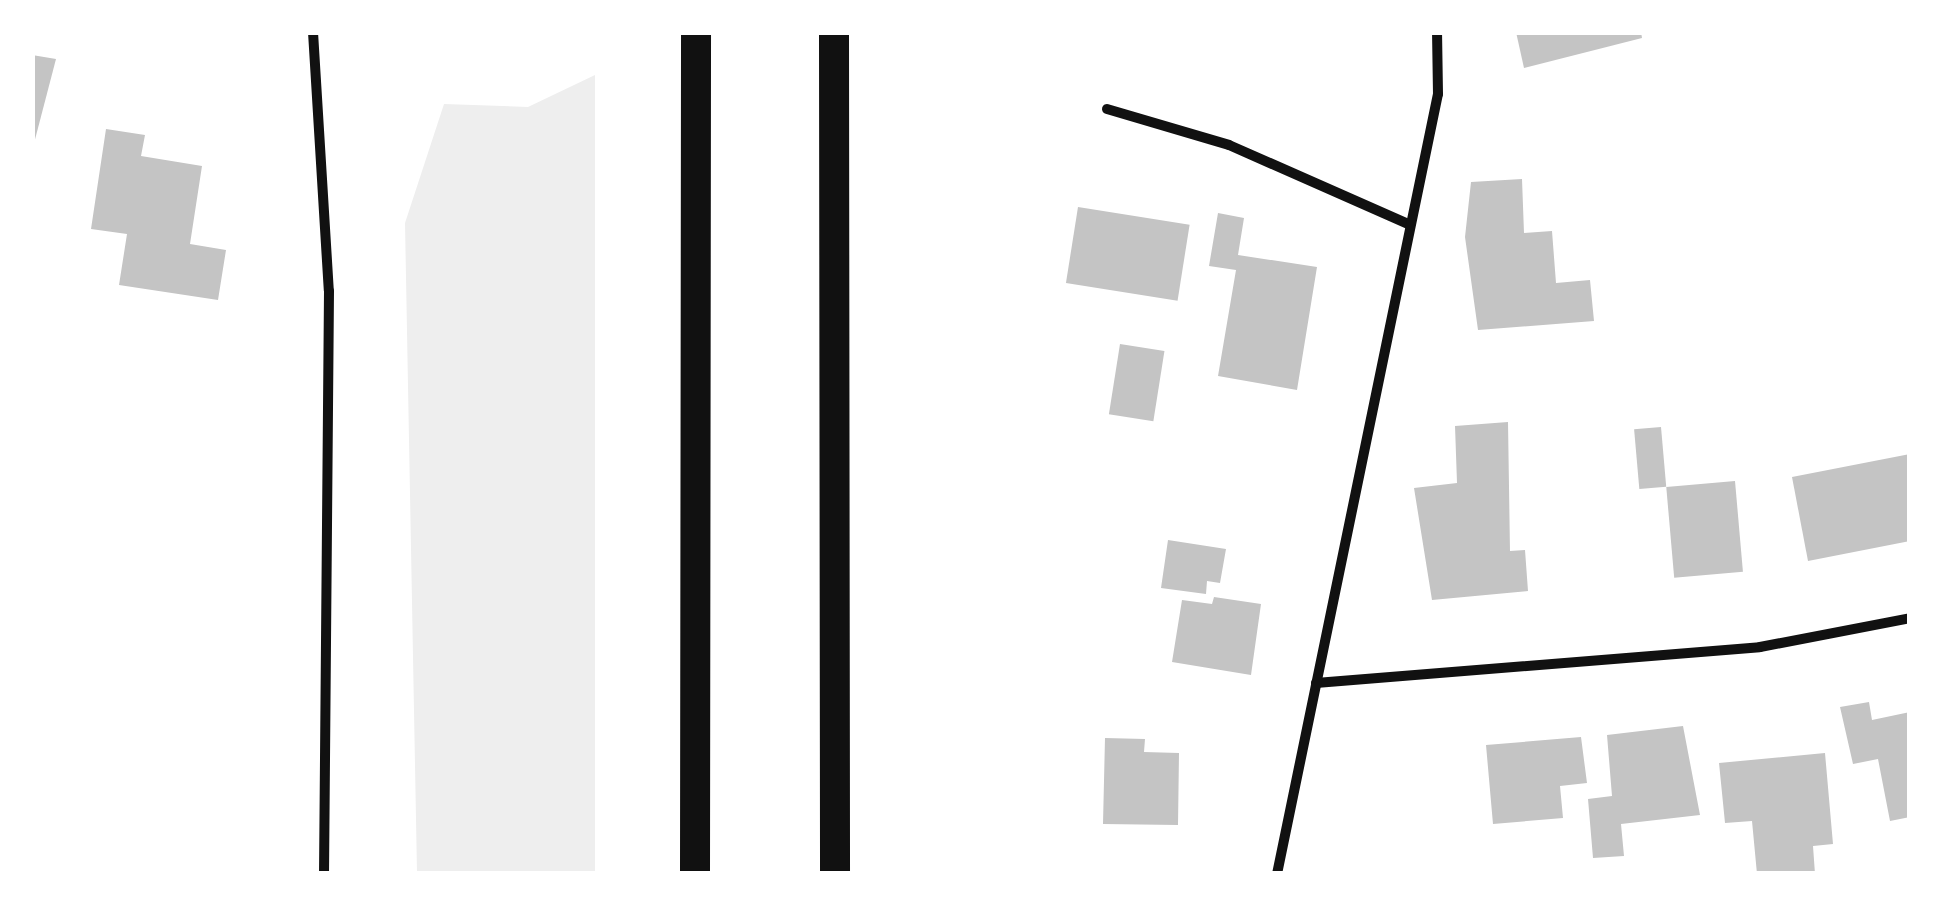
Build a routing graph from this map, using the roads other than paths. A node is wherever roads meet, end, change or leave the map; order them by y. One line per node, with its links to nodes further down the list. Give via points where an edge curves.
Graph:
1 (313, 32): 9 (street, via 330,329)
2 (696, 32): 10 (highway)
3 (834, 32): 11 (highway)
4 (1437, 32): 6 (street, via 1438,94)
5 (1107, 109): 6 (street, via 1229,146)
6 (1410, 225): 8 (street)
7 (1910, 618): 8 (street, via 1760,646)
8 (1316, 683): 12 (street)
9 (324, 874)
10 (694, 874)
11 (834, 874)
12 (1276, 874)

